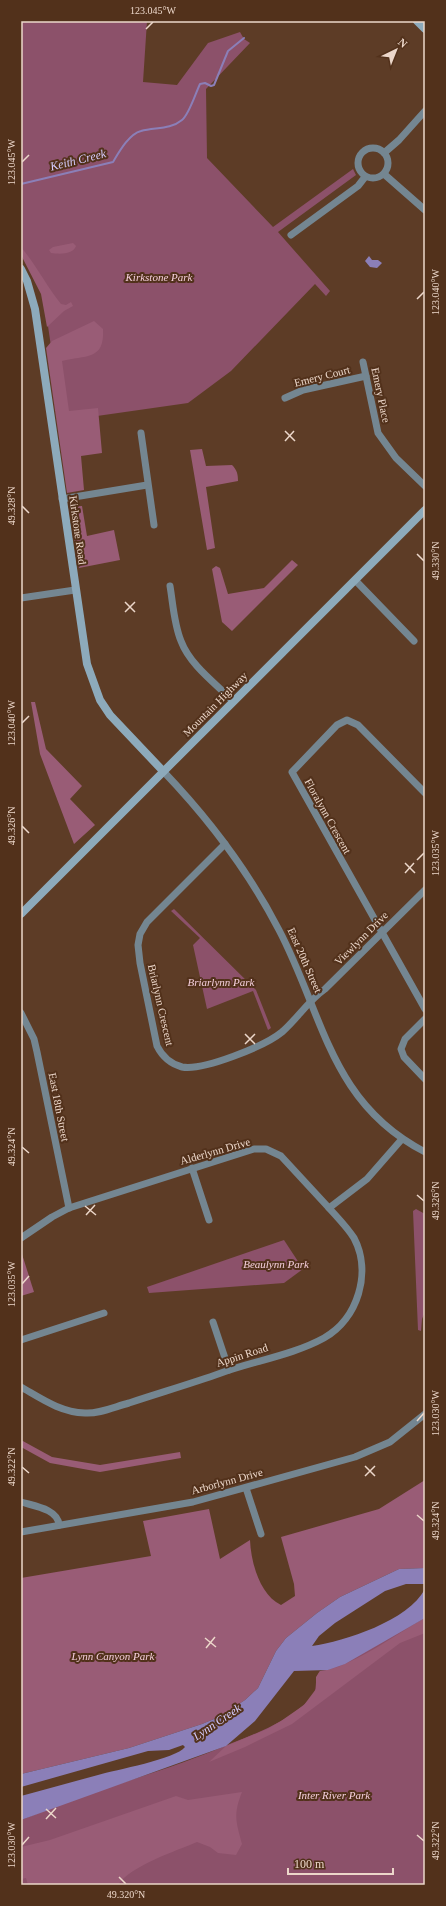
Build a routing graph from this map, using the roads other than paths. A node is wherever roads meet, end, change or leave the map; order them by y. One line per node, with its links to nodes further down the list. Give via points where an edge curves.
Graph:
1 (417, 21): 2 (main road)
2 (425, 29)
3 (425, 111): 4 (street)
4 (384, 153): 5 (street, via 388,162); 6 (street, via 373,148 362,152 358,157 358,168)
5 (384, 174): 6 (street, via 373,178); 7 (street)
6 (365, 177): 8 (street, via 358,186)
7 (425, 210)
8 (291, 235)
9 (21, 269): 16 (main road, Kirkstone Road, via 35,309)
10 (363, 362): 11 (street, Emery Place)
11 (366, 376): 12 (street, Emery Court, via 302,390); 15 (street, Emery Place, via 378,433 396,458)
12 (284, 398)
13 (141, 433): 14 (street)
14 (147, 485): 16 (street); 18 (street)
15 (425, 486)
16 (62, 499): 21 (main road, Kirkstone Road)
17 (425, 510): 19 (main road, Mountain Highway)
18 (154, 525)
19 (354, 580): 23 (street); 24 (main road, Mountain Highway)
20 (170, 586): 24 (street, via 178,632 184,649 195,664)
21 (75, 590): 22 (street); 25 (main road, Kirkstone Road, via 87,664 100,700 123,731)
22 (21, 598)
23 (414, 641)
24 (233, 701): 25 (main road, Mountain Highway)
25 (163, 771): 27 (street, East 20th Street); 29 (main road, Mountain Highway)
26 (425, 793): 30 (street, Floralynn Crescent, via 358,725 347,720 337,725 292,772)
27 (225, 844): 31 (street, East 20th Street, via 280,930); 31 (street, Briarlynn Crescent, via 147,922 140,934 140,963 155,1038 161,1053 175,1064 193,1068 252,1049 281,1032)
28 (425, 890): 30 (street, Viewlynn Drive)
29 (21, 914)
30 (382, 933): 31 (street, Viewlynn Drive); 32 (street, Floralynn Crescent)
31 (311, 1001): 36 (street, East 20th Street, via 334,1060 345,1079 375,1116)
32 (425, 1009)
33 (21, 1013): 39 (street, East 18th Street, via 36,1046)
34 (425, 1019): 35 (street, via 405,1039 401,1049 404,1057)
35 (425, 1079)
36 (402, 1139): 37 (street, East 20th Street); 40 (street, via 367,1179)
37 (425, 1152)
38 (192, 1168): 39 (street, Alderlynn Drive); 40 (street, Alderlynn Drive, via 243,1152 266,1149 281,1156); 41 (street)
39 (69, 1208): 42 (street, Alderlynn Drive)
40 (329, 1208): 46 (street, Appin Road, via 354,1238 361,1260 360,1291 352,1310 340,1326 324,1338)
41 (209, 1220)
42 (21, 1238)
43 (104, 1313): 45 (street)
44 (213, 1322): 46 (street)
45 (21, 1340)
46 (229, 1370): 47 (street, Appin Road, via 93,1413 65,1411)
47 (21, 1388)
48 (425, 1414): 49 (street, Arborlynn Drive, via 398,1436 370,1452)
49 (246, 1488): 51 (street, Arborlynn Drive, via 193,1502); 53 (street)
50 (21, 1502): 51 (street, via 53,1514 59,1520)
51 (59, 1525): 52 (street, Arborlynn Drive)
52 (21, 1532)
53 (261, 1534)

